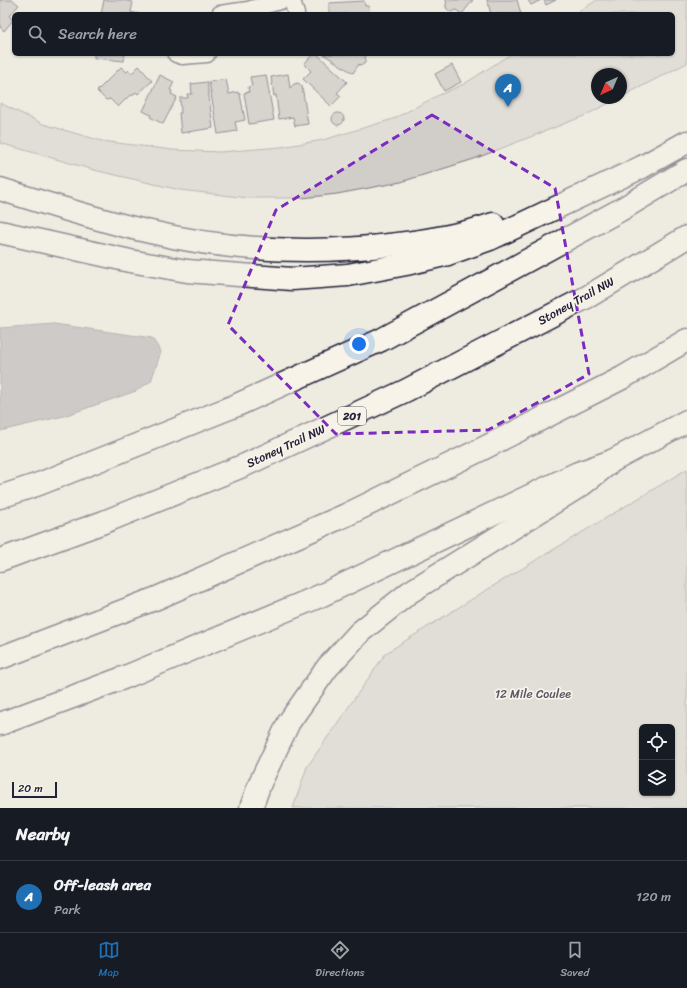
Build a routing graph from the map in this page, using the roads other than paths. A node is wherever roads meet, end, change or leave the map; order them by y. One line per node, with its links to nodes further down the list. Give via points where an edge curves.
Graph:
1 (283, 0): 3 (street)
2 (292, 0): 4 (street)
3 (234, 12)
4 (295, 12)
5 (687, 142): 6 (highway)
6 (642, 167): 8 (highway, via 480,228 419,241 366,248 308,251 252,249 199,242 145,231); 9 (highway, via 490,239 448,254 348,275 292,279 187,271)
7 (687, 170): 14 (highway, via 622,209 381,340 237,405)
8 (0, 189)
9 (0, 232)
10 (687, 238): 15 (highway, Stoney Trail NW / 201, via 589,296 397,394 245,465 104,522)
11 (687, 340): 16 (highway, via 622,378 346,515 157,598)
12 (687, 421): 13 (highway)
13 (612, 461): 17 (highway, via 578,474 320,596 123,678); 18 (highway, via 583,484 410,592 360,632 327,668 290,722 260,783)
14 (0, 497)
15 (0, 560)
16 (0, 658)
17 (0, 724)
18 (252, 808)

